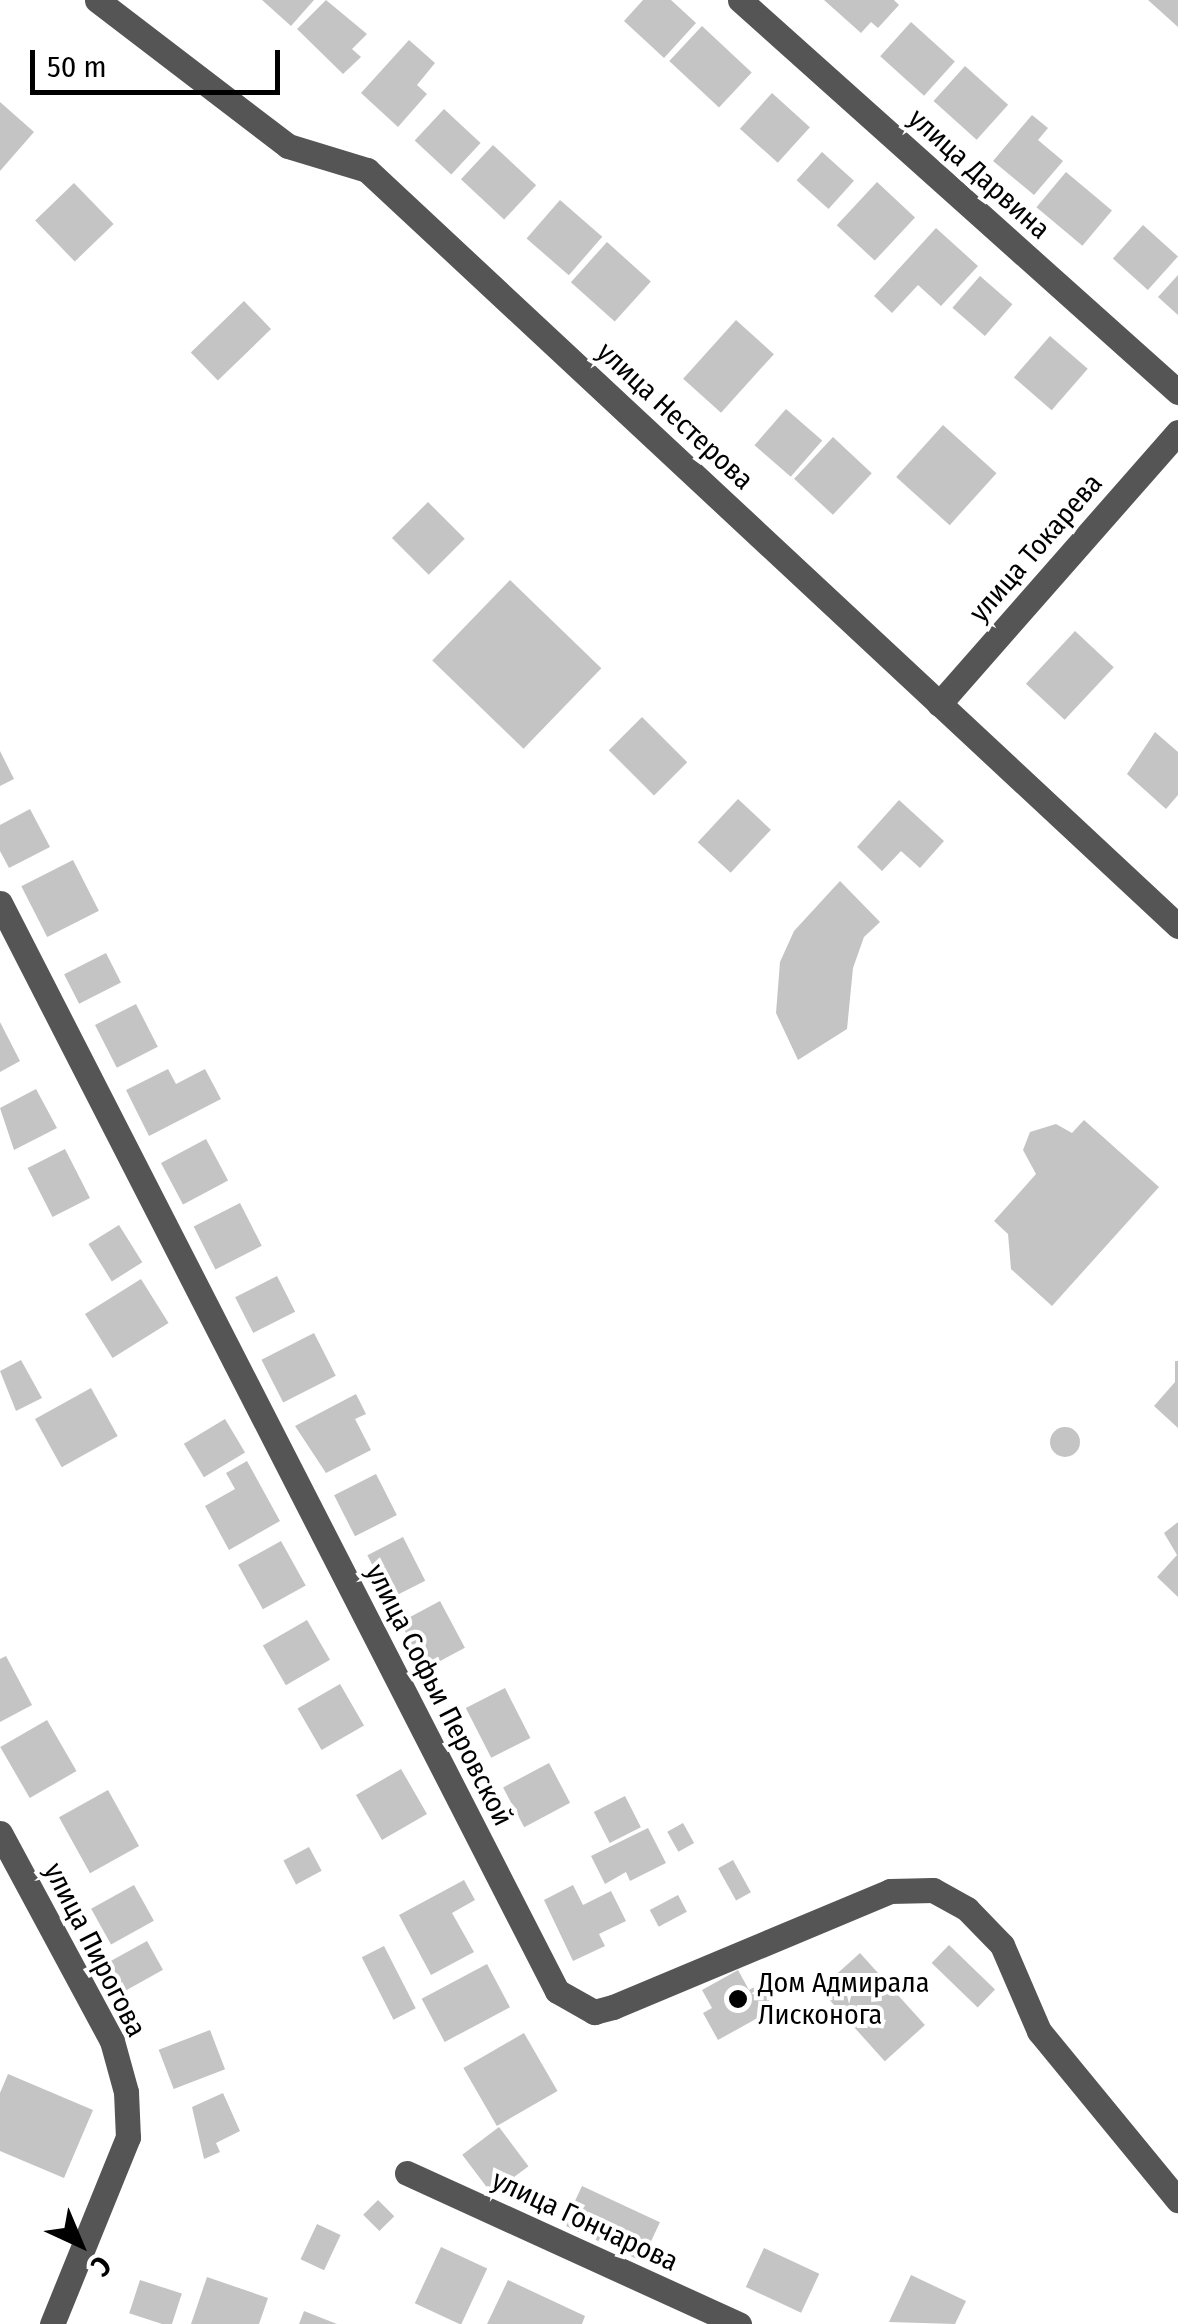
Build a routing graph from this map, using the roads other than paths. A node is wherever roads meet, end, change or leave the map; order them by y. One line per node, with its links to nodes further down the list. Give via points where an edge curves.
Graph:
1 (96, 0): 5 (street, улица Нестерова, via 288,146 367,170)
2 (740, 0): 3 (street, улица Дарвина)
3 (1178, 392)
4 (1178, 432): 5 (street, улица Токарева)
5 (939, 704): 7 (street, улица Нестерова)
6 (0, 903): 10 (street, улица Софьи Перовской, via 557,1991 594,2012 613,2007 890,1891 933,1890 966,1909 1002,1945 1039,2031)
7 (1178, 926)
8 (0, 1832): 11 (street, улица Пирогова, via 112,2042 126,2092 128,2138)
9 (406, 2173): 12 (street, улица Гончарова)
10 (1178, 2200)
11 (52, 2324)
12 (739, 2324)

